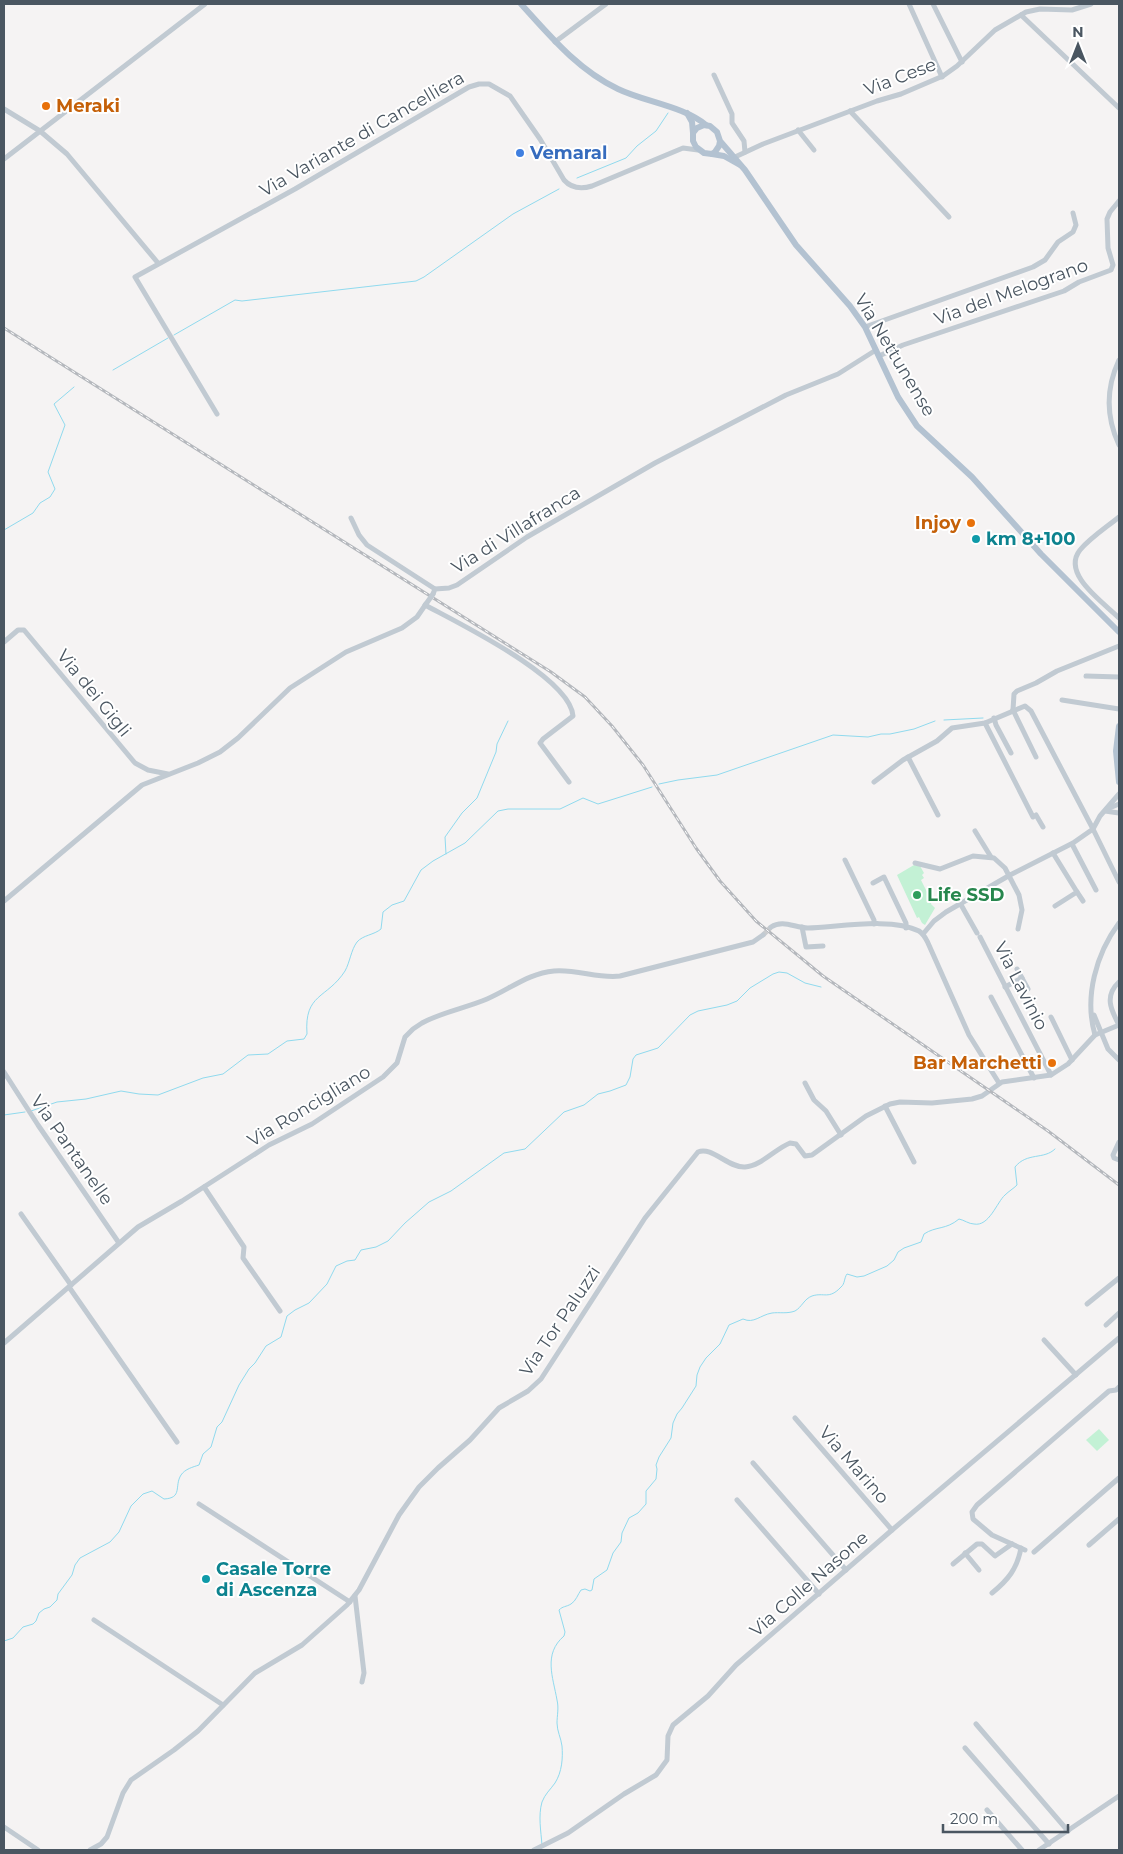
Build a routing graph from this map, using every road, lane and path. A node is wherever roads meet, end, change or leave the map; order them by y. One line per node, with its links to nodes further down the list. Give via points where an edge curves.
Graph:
1 (205, 4): 19 (street)
2 (521, 4): 9 (main road, Via Nettunense)
3 (606, 4): 9 (street)
4 (909, 4): 12 (street)
5 (933, 4): 10 (street)
6 (1091, 4): 7 (street, Via Cese)
7 (1078, 6): 8 (street, Via Cese, via 1064,10 1036,10)
8 (1021, 15): 10 (street, Via Cese, via 995,30); 13 (street)
9 (555, 42): 16 (main road, Via Nettunense, via 607,83)
10 (962, 62): 12 (street, Via Cese)
11 (714, 75): 25 (street)
12 (942, 77): 15 (street, Via Cese)
13 (1119, 108)
14 (4, 109): 19 (street)
15 (850, 111): 18 (street, Via Cese); 32 (street)
16 (687, 113): 17 (main road, Via Nettunense); 20 (main road)
17 (706, 125): 20 (main road, via 698,127); 21 (main road, Via Nettunense, via 717,132)
18 (798, 130): 24 (street); 25 (street, Via Cese)
19 (40, 131): 28 (street); 33 (street, via 71,158)
20 (693, 135): 22 (street, Via Variante di Cancelliera); 23 (main road)
21 (720, 141): 26 (main road); 27 (main road, Via Nettunense)
22 (683, 148): 23 (street); 33 (street, Via Variante di Cancelliera, via 592,186 572,186 564,180 512,98 494,86 476,84)
23 (698, 150): 26 (main road, Via Nettunense)
24 (814, 150)
25 (746, 152): 27 (street, Via Cese)
26 (712, 154): 29 (main road, Via Nettunense, via 724,156)
27 (735, 157): 29 (main road, Via Nettunense)
28 (4, 159)
29 (743, 167): 34 (main road, Via Nettunense, via 796,245)
30 (1119, 201): 35 (street, Via del Melograno, via 1107,220 1111,270 1064,291)
31 (1073, 213): 34 (street, via 1074,232 1058,242 1036,266)
32 (950, 217)
33 (158, 263): 37 (street, Via Variante di Cancelliera, via 135,277)
34 (865, 327): 35 (main road, Via Nettunense)
35 (877, 353): 41 (street, Via di Villafranca, via 838,374 786,395 655,463 533,534 457,585); 44 (main road, Via Nettunense, via 898,397 917,426 970,474 1041,554)
36 (1119, 360): 38 (street, via 1112,377 1109,400 1111,421)
37 (217, 414)
38 (1119, 445)
39 (1119, 517): 43 (street, via 1081,549 1074,566 1082,581)
40 (351, 518): 41 (street, via 366,544)
41 (434, 591): 42 (street, bridge)
42 (426, 604): 58 (street, via 417,617 402,628 346,652 290,688 222,750); 59 (street, via 511,652 560,693 573,716 540,743)
43 (1119, 618)
44 (1119, 632)
45 (4, 642): 58 (street, Via dei Gigli, via 18,630 24,630 135,764)
46 (1119, 646): 50 (street, via 1016,691)
47 (1086, 676): 48 (street)
48 (1119, 677)
49 (1062, 700): 51 (street)
50 (1013, 710): 52 (street); 57 (street); 67 (street, via 1023,706 1031,711)
51 (1119, 710)
52 (994, 718): 53 (street); 55 (street)
53 (985, 723): 56 (street, via 952,728 937,741); 69 (street, via 1033,817 1036,815)
54 (1119, 726): 61 (main road, via 1116,748)
55 (1011, 753)
56 (908, 757): 60 (street); 66 (street)
57 (1036, 757)
58 (171, 774): 82 (street, via 141,786)
59 (569, 782)
60 (874, 782)
61 (1119, 782)
62 (1119, 794): 64 (street)
63 (1119, 806): 64 (street)
64 (1105, 811): 65 (street); 68 (street)
65 (1119, 813)
66 (938, 815)
67 (1084, 815): 68 (street); 70 (street)
68 (1097, 820): 70 (street)
69 (1042, 827)
70 (1093, 829): 72 (street); 78 (street)
71 (975, 830): 74 (street)
72 (1072, 844): 73 (street); 80 (street)
73 (1053, 853): 77 (street); 81 (street)
74 (991, 857): 76 (street, via 970,857 940,869); 77 (street)
75 (845, 860): 87 (street)
76 (915, 863)
77 (1010, 875): 84 (street); 91 (street, via 1022,903)
78 (1119, 882)
79 (873, 883): 90 (street, via 884,877)
80 (1096, 890)
81 (1077, 892): 83 (street); 85 (street)
82 (4, 901)
83 (1083, 901)
84 (960, 904): 92 (street, via 938,918); 98 (street, Via Lavinio)
85 (1056, 906)
86 (1119, 923): 103 (street, via 1098,964 1092,989 1092,1018)
87 (874, 924): 89 (street); 90 (street)
88 (770, 926): 89 (street, via 783,923)
89 (802, 927): 94 (street, via 806,947)
90 (906, 928): 92 (street)
91 (1018, 929)
92 (923, 934): 110 (street, via 969,1035)
93 (763, 935): 116 (street, Via Roncigliano, via 753,942 620,976 570,971 540,973 486,999 426,1020 407,1035 397,1062 383,1077 312,1124 269,1145)
94 (823, 946)
95 (1017, 969): 96 (street)
96 (1022, 978): 98 (street); 99 (street)
97 (1119, 982): 102 (street, via 1109,1002)
98 (1005, 987): 107 (street, Via Lavinio)
99 (1028, 989)
100 (991, 997): 108 (street)
101 (1051, 1017): 104 (street)
102 (1119, 1025): 103 (street, Via Tor Paluzzi)
103 (1098, 1033): 104 (street, Via Tor Paluzzi); 105 (street)
104 (1072, 1060): 107 (street, Via Tor Paluzzi)
105 (1119, 1060)
106 (4, 1072): 118 (street, Via Pantanelle)
107 (1051, 1075): 108 (street, Via Tor Paluzzi)
108 (1034, 1078): 110 (street, Via Tor Paluzzi)
109 (805, 1083): 112 (street)
110 (998, 1083): 111 (street, Via Tor Paluzzi, via 984,1095 972,1099 900,1102)
111 (885, 1106): 112 (street, Via Tor Paluzzi); 115 (street)
112 (841, 1135): 147 (street, Via Tor Paluzzi, via 810,1156 805,1156 796,1144 790,1143 746,1167 730,1164 707,1151 697,1153 645,1218 541,1379 499,1408 412,1496)
113 (1119, 1142): 114 (street, via 1113,1156)
114 (1119, 1160)
115 (914, 1162)
116 (204, 1186): 118 (street, Via Roncigliano, via 141,1225); 122 (street, via 244,1247 244,1258)
117 (21, 1214): 120 (street)
118 (119, 1243): 120 (street, Via Roncigliano)
119 (1119, 1278): 121 (street)
120 (70, 1286): 127 (street, Via Roncigliano); 131 (street)
121 (1088, 1304)
122 (280, 1310)
123 (1119, 1313): 124 (street)
124 (1106, 1325)
125 (1119, 1338): 128 (street, Via Colle Nasone)
126 (1044, 1340): 128 (street)
127 (4, 1343)
128 (1076, 1375): 137 (street, Via Colle Nasone)
129 (1119, 1387): 138 (street, via 1109,1391 975,1508 974,1521 992,1535)
130 (795, 1418): 137 (street, Via Marino)
131 (177, 1442)
132 (753, 1463): 143 (street)
133 (1119, 1478): 140 (street)
134 (737, 1500): 146 (street)
135 (199, 1504): 148 (street)
136 (1119, 1520): 139 (street)
137 (892, 1530): 143 (street, Via Colle Nasone)
138 (1012, 1544): 141 (street, via 997,1556 979,1543); 145 (street, via 1023,1549 1012,1574)
139 (1089, 1545)
140 (1034, 1552)
141 (965, 1553): 142 (street); 144 (street)
142 (953, 1564)
143 (846, 1570): 146 (street, Via Colle Nasone)
144 (979, 1570)
145 (992, 1593)
146 (819, 1594): 159 (street, Via Colle Nasone, via 736,1665 707,1698 675,1723 669,1734 667,1762 656,1775)
147 (355, 1596): 148 (street, Via Tor Paluzzi); 150 (street, via 364,1672)
148 (350, 1602): 151 (street, Via Tor Paluzzi, via 302,1645 255,1673)
149 (94, 1620): 151 (street)
150 (362, 1682)
151 (223, 1705): 161 (street, Via Tor Paluzzi, via 194,1735 130,1780 107,1837 102,1844)
152 (976, 1724): 157 (street)
153 (965, 1748): 158 (street)
154 (1119, 1796): 157 (street)
155 (988, 1810): 162 (street)
156 (4, 1827): 160 (street)
157 (1068, 1831): 158 (street)
158 (1049, 1844): 163 (street)
159 (539, 1848)
160 (38, 1850)
161 (90, 1850)
162 (1022, 1850)
163 (1039, 1850)

